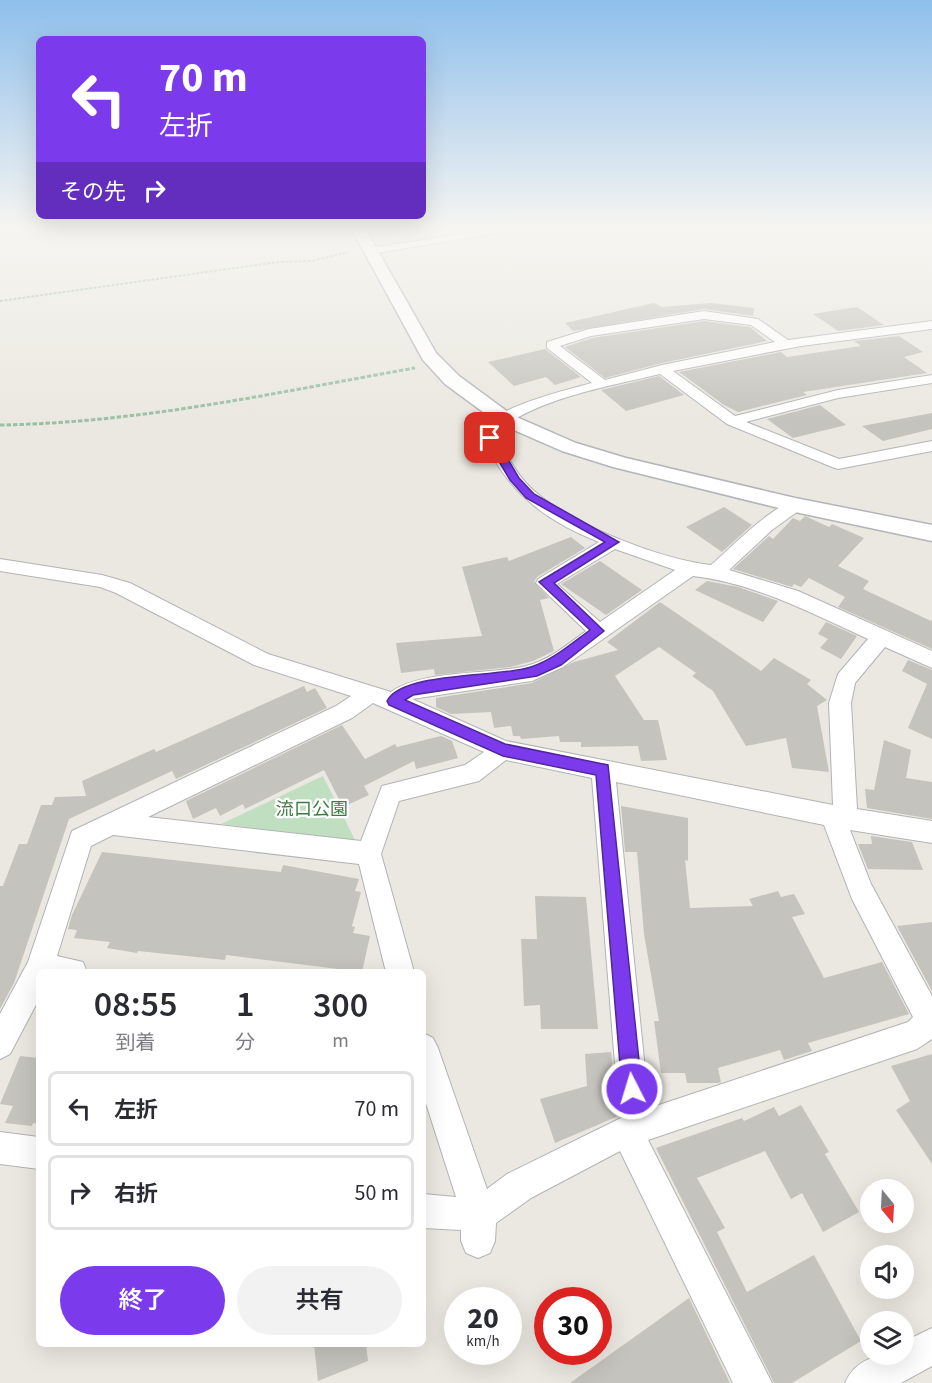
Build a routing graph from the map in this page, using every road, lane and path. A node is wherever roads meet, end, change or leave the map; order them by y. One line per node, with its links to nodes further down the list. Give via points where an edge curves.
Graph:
1 (60, 293): 3 (path)
2 (393, 293): 6 (street)
3 (0, 301)
4 (932, 325): 5 (street)
5 (783, 343): 7 (street); 9 (street, via 754,322 704,315 590,333 551,345)
6 (436, 365): 10 (street); 12 (path, via 154,413 65,424)
7 (662, 369): 9 (street); 11 (street)
8 (932, 380): 11 (street, via 838,394)
9 (603, 385): 10 (street)
10 (505, 419): 14 (street, via 569,447 620,463); 16 (street, via 490,429 489,436 521,488 551,510)
11 (732, 421): 13 (street, via 838,464)
12 (0, 425)
13 (932, 446)
14 (795, 505): 15 (street); 19 (street, via 765,526)
15 (932, 533)
16 (613, 542): 18 (street); 20 (street, via 545,582)
17 (0, 565): 23 (street, via 102,581 123,588 261,660)
18 (690, 568): 19 (street); 20 (street)
19 (715, 572): 21 (street, via 791,596)
20 (598, 631): 24 (street, via 556,662 532,673 409,690)
21 (882, 637): 22 (street); 27 (street, via 845,680 840,703)
22 (932, 660)
23 (369, 694): 24 (street); 28 (street, via 344,712)
24 (394, 701): 25 (street)
25 (503, 750): 26 (street); 30 (street, via 471,774 390,793)
26 (603, 770): 27 (street); 38 (street)
27 (839, 816): 29 (street); 35 (street, via 861,890 919,1004)
28 (113, 824): 30 (street); 31 (street, via 81,839)
29 (932, 832)
30 (369, 854): 33 (street)
31 (40, 968): 32 (street)
32 (48, 969)
33 (399, 969)
34 (36, 976): 36 (street)
35 (932, 1017): 38 (street, via 917,1034)
36 (0, 1044)
37 (426, 1058): 42 (street)
38 (636, 1129): 42 (street, via 519,1186); 44 (street)
39 (0, 1148): 40 (street)
40 (36, 1153)
41 (426, 1212): 42 (street)
42 (478, 1228)
43 (932, 1346): 45 (street)
44 (753, 1383)
45 (864, 1383)

